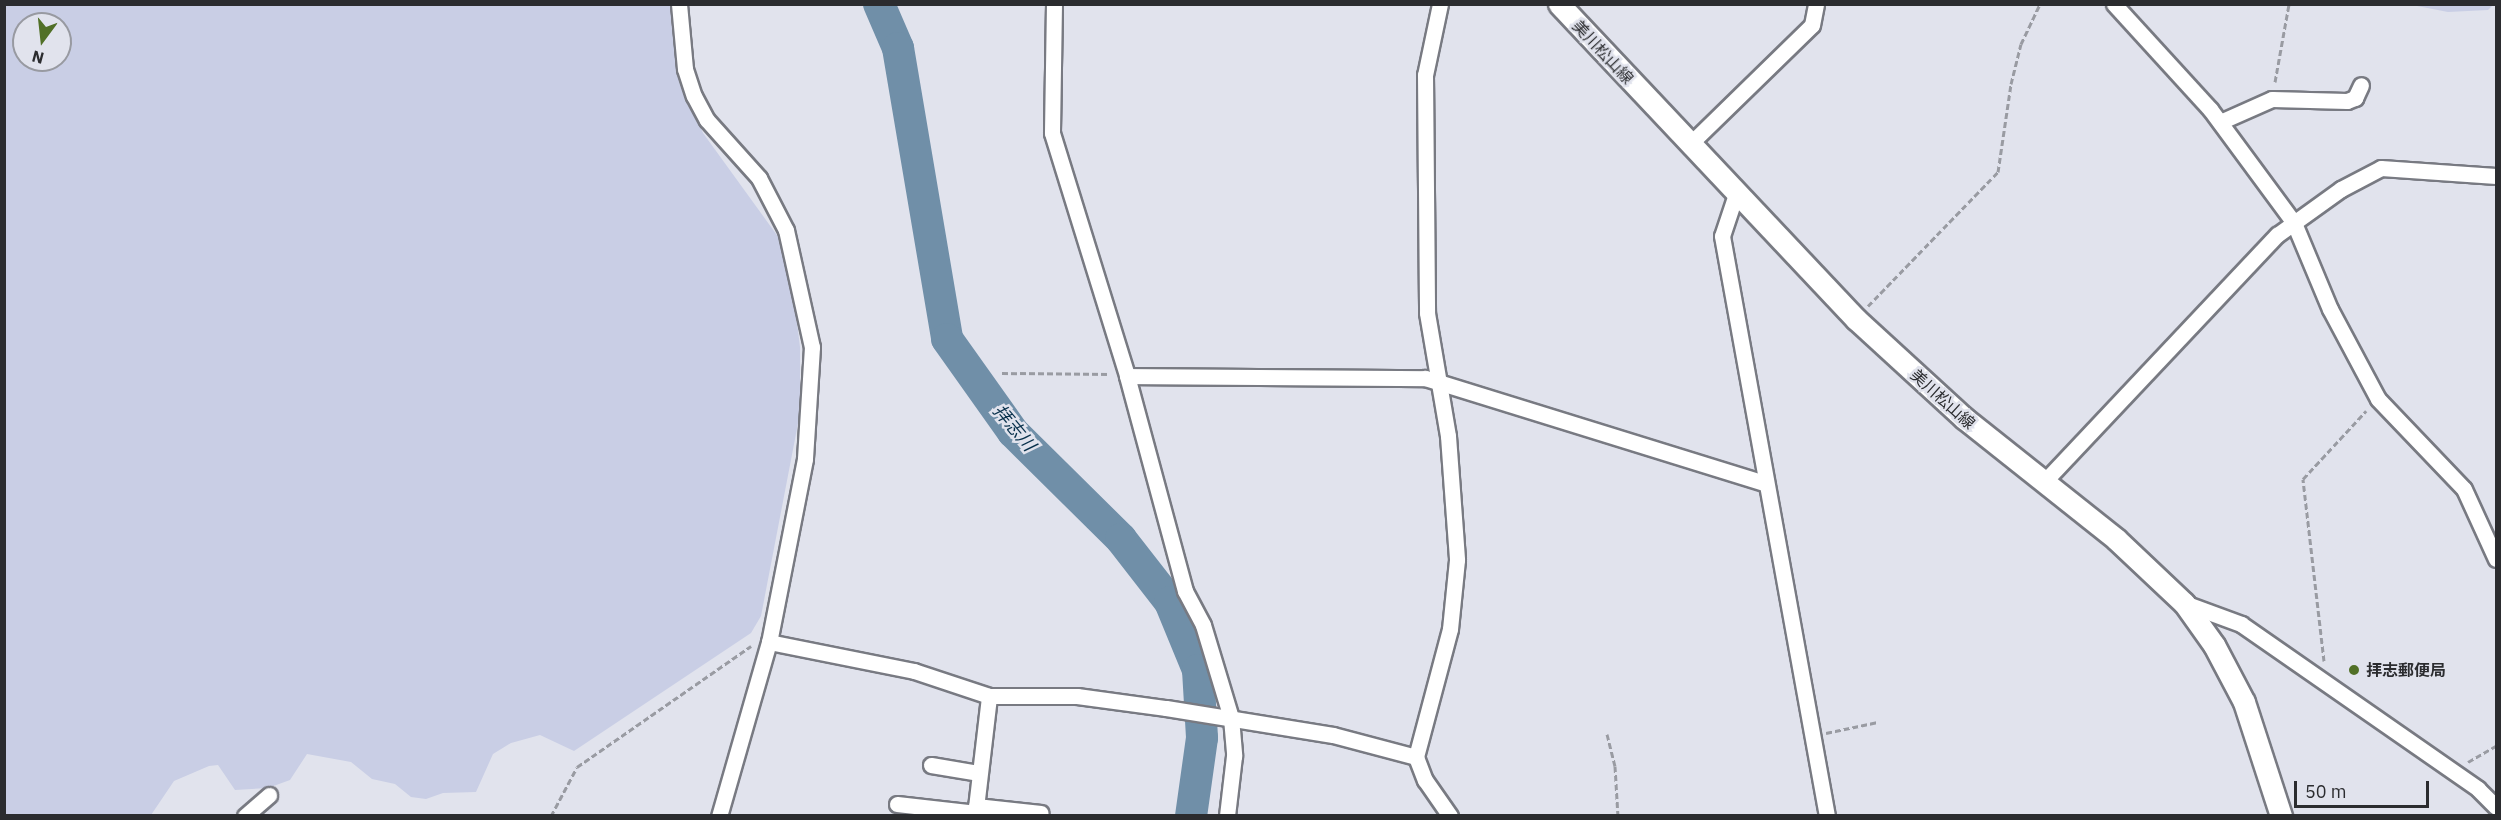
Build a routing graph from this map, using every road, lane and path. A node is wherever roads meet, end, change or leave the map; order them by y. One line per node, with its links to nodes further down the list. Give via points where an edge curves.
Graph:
1 (679, 4): 25 (street, via 685,69 694,96 707,120 759,178 786,230 812,347 805,459)
2 (1054, 4): 18 (street, via 1052,133)
3 (1440, 4): 19 (street, via 1425,75 1427,313 1429,347)
4 (1559, 4): 12 (main road, 美川松山線)
5 (1816, 4): 12 (street, via 1812,24)
6 (2040, 4): 16 (path, via 2021,44 2011,84 1998,172)
7 (2114, 4): 11 (street)
8 (2289, 4): 10 (path)
9 (2361, 85): 10 (street, via 2355,98 2347,101)
10 (2272, 99): 11 (street)
11 (2220, 122): 15 (street)
12 (1690, 144): 14 (main road, 美川松山線)
13 (2496, 176): 15 (street, via 2380,168)
14 (1736, 194): 16 (main road, 美川松山線); 22 (street, via 1722,236)
15 (2294, 223): 20 (street, via 2330,309); 21 (street)
16 (1856, 319): 21 (main road, 美川松山線, via 1964,418)
17 (1002, 373): 18 (path)
18 (1127, 376): 19 (street, via 1425,378); 28 (street, via 1185,591 1203,625)
19 (1440, 384): 22 (street); 33 (street, via 1454,482 1457,560 1450,629)
20 (2378, 399): 23 (street, via 2464,489); 26 (path, via 2303,479 2317,610 2326,652)
21 (2044, 482): 24 (main road, 美川松山線, via 2139,558)
22 (1765, 483): 31 (street)
23 (2496, 559)
24 (2184, 603): 26 (street, via 2241,624); 49 (main road, 美川松山線, via 2214,645 2244,702)
25 (770, 642): 27 (street, via 914,671); 43 (path, via 745,647 593,754 568,779); 44 (street)
26 (2320, 679): 35 (street)
27 (989, 696): 28 (street, via 1066,696); 36 (street)
28 (1227, 717): 33 (street, via 1333,735); 45 (street, via 1234,756)
29 (1878, 722): 31 (path)
30 (1607, 734): 47 (path, via 1616,766)
31 (1813, 735): 48 (street)
32 (2496, 746): 35 (path)
33 (1416, 757): 46 (street, via 1425,780)
34 (931, 765): 36 (street)
35 (2454, 773): 39 (street)
36 (979, 774): 40 (street)
37 (269, 795): 42 (street)
38 (897, 804): 40 (street)
39 (2496, 807)
40 (976, 812): 41 (street)
41 (1041, 813)
42 (244, 816)
43 (551, 816)
44 (719, 816)
45 (1227, 816)
46 (1450, 816)
47 (1618, 816)
48 (1827, 816)
49 (2281, 816)

